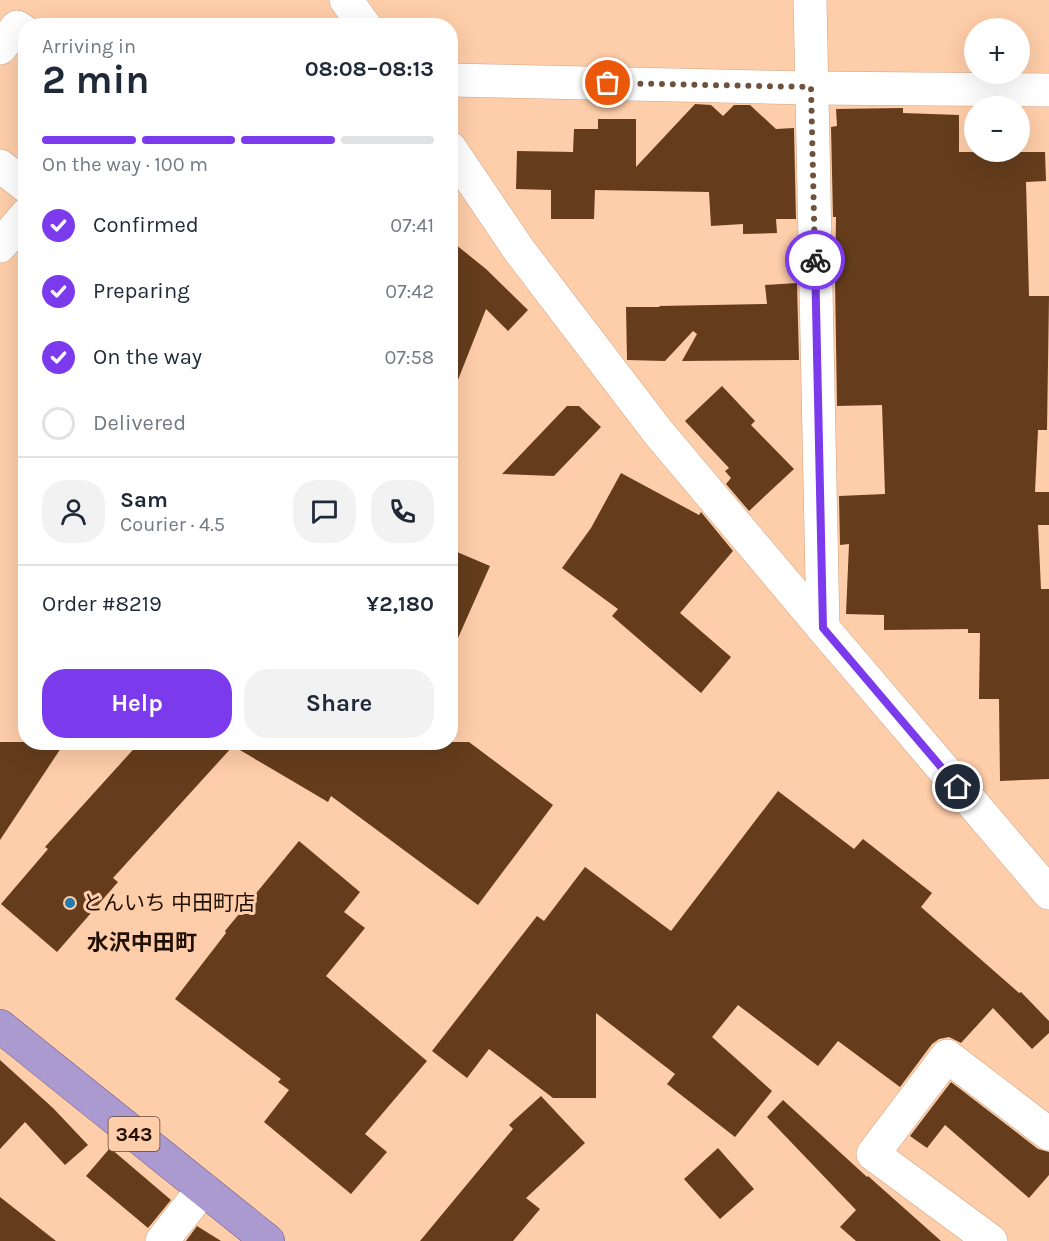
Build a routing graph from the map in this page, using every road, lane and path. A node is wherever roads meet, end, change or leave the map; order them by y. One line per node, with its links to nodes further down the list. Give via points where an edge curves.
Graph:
1 (346, 0): 3 (street)
2 (810, 0): 7 (street)
3 (359, 18)
4 (18, 28): 5 (street)
5 (0, 48)
6 (458, 80): 7 (street)
7 (811, 87): 8 (street); 14 (street)
8 (1049, 90)
9 (458, 165): 14 (street, via 658,432)
10 (0, 166): 11 (street)
11 (18, 180)
12 (18, 225): 13 (street)
13 (0, 246)
14 (823, 628): 15 (street)
15 (1049, 893)
16 (0, 1026): 18 (highway, 343)
17 (1049, 1134): 21 (street, via 946,1056 873,1154)
18 (203, 1189): 19 (street); 20 (highway, 343)
19 (162, 1241)
20 (268, 1241)
21 (991, 1241)

